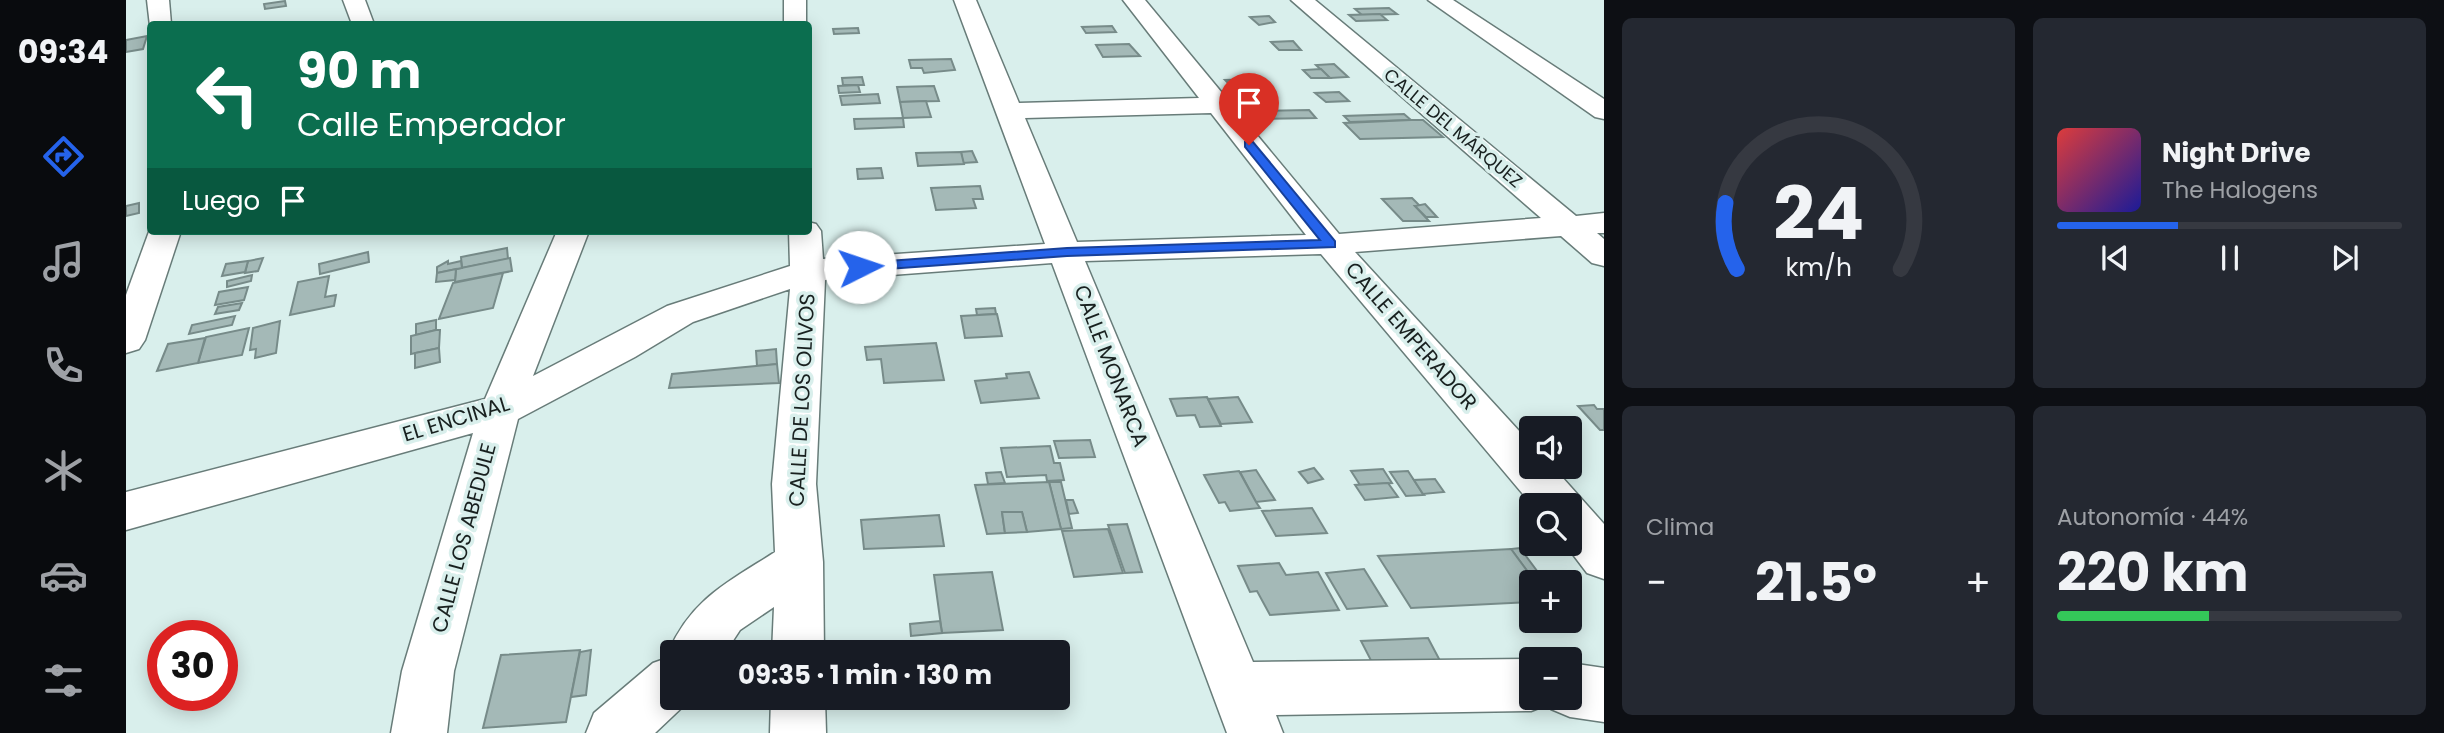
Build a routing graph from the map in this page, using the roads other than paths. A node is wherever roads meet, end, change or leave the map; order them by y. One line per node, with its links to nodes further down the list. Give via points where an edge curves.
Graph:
1 (158, 0): 8 (street)
2 (354, 0): 9 (street)
3 (795, 0): 10 (street)
4 (965, 0): 12 (street, CALLE MONARCA)
5 (1134, 0): 11 (street, CALLE EMPERADOR)
6 (1302, 0): 15 (street, CALLE DEL MÁRQUEZ)
7 (1439, 0): 13 (street)
8 (160, 21)
9 (362, 21)
10 (795, 21)
11 (1217, 105): 12 (street); 18 (street, CALLE EMPERADOR)
12 (1010, 111): 20 (street, CALLE MONARCA)
13 (1604, 111)
14 (1604, 223): 15 (street, EL ENCINAL)
15 (1571, 227): 18 (street, EL ENCINAL); 21 (street, CALLE DEL MÁRQUEZ)
16 (162, 235): 22 (street)
17 (571, 235): 24 (street, CALLE LOS ABEDULE)
18 (1330, 244): 20 (street, EL ENCINAL); 25 (street, CALLE EMPERADOR)
19 (806, 251): 20 (street, EL ENCINAL); 24 (street, EL ENCINAL); 29 (street, CALLE DE LOS OLIVOS, via 794,484)
20 (1067, 252): 37 (street, CALLE MONARCA)
21 (1604, 256)
22 (133, 307): 23 (street)
23 (126, 340)
24 (500, 410): 26 (street, EL ENCINAL); 38 (street, CALLE LOS ABEDULE, via 428,671)
25 (1549, 493)
26 (126, 511)
27 (1582, 531): 28 (street)
28 (1604, 558)
29 (799, 562): 30 (street, via 722,614); 31 (street, CALLE DE LOS OLIVOS)
30 (703, 640)
31 (799, 640)
32 (1519, 686): 37 (street)
33 (1582, 692): 35 (street)
34 (660, 693): 39 (street)
35 (1604, 695)
36 (798, 710): 40 (street)
37 (1246, 711)
38 (419, 733)
39 (614, 733)
40 (798, 733)

